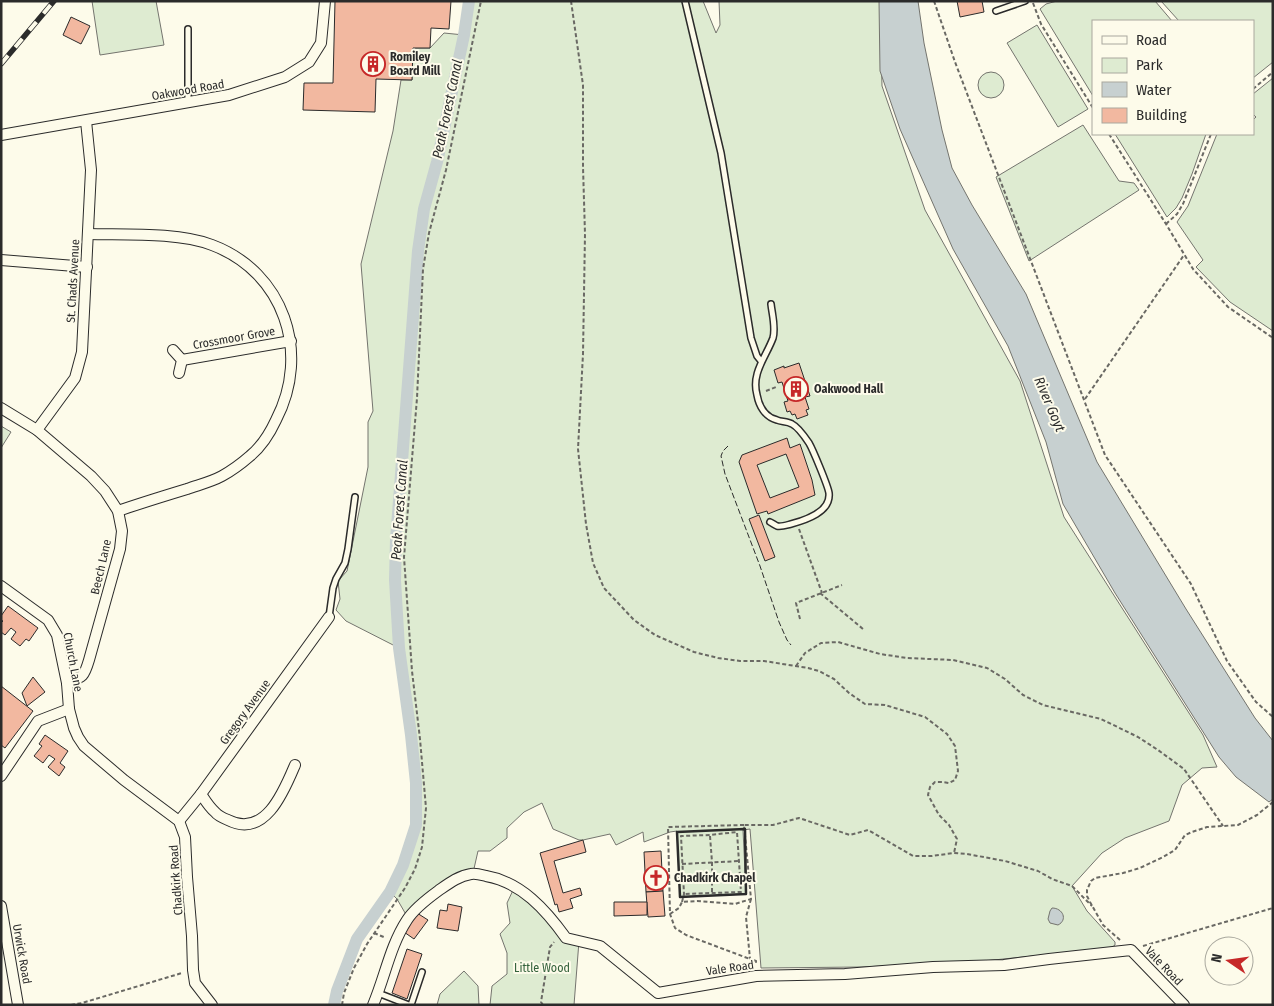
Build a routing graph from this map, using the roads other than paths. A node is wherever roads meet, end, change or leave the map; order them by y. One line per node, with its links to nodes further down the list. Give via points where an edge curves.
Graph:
1 (325, 1): 6 (street, Oakwood Road, via 321,43 309,62 285,77 229,96)
2 (685, 1): 16 (lane, via 721,154 751,338)
3 (1024, 1): 4 (lane)
4 (996, 12)
5 (188, 29): 6 (lane)
6 (188, 102): 7 (street, Oakwood Road)
7 (86, 121): 8 (street, Oakwood Road); 9 (street, St. Chads Avenue, via 91,170)
8 (1, 135)
9 (88, 234): 11 (street, St. Chads Avenue); 13 (street, via 194,240 228,252 246,264 269,287 281,307)
10 (1, 260): 11 (street)
11 (86, 267): 19 (street, St. Chads Avenue, via 82,352 75,378)
12 (771, 304): 16 (lane, via 773,337)
13 (291, 341): 15 (street, Crossmoor Grove); 21 (street, via 289,384 285,398 264,442 251,456 222,476)
14 (173, 350): 15 (street)
15 (182, 360): 17 (street)
16 (761, 361): 22 (lane, via 756,377 756,394 762,409 775,420 792,424 810,444 829,492 829,500 815,515 782,526)
17 (179, 374)
18 (1, 408): 19 (street, Beech Lane)
19 (37, 430): 21 (street, Beech Lane, via 91,476)
20 (355, 498): 24 (lane, via 345,564 336,579)
21 (118, 511): 25 (street, Beech Lane, via 122,531 120,549 89,660 81,678)
22 (770, 522)
23 (3, 590): 25 (street, Church Lane, via 48,620 57,635)
24 (329, 617): 29 (street, Gregory Avenue)
25 (67, 683): 26 (street, Church Lane)
26 (69, 709): 28 (street, via 38,721); 30 (street, via 74,728 84,746)
27 (295, 765): 29 (street, via 276,804 264,817 249,825 235,824 216,814)
28 (1, 776)
29 (201, 794): 30 (street, Gregory Avenue)
30 (179, 821): 36 (street, Chadkirk Road, via 186,837 193,970 196,982)
31 (2, 909): 34 (street, Urwick Road)
32 (422, 972): 38 (lane)
33 (377, 993): 37 (street, Vale Road); 38 (lane); 39 (street, Vale Road, via 395,942 408,918 427,898 454,880 473,874 494,877 515,886 553,919 566,938 600,946 658,993 756,976 1004,965 1131,950)
34 (18, 1004): 35 (street)
35 (6, 1005)
36 (212, 1005)
37 (373, 1005)
38 (410, 1005)
39 (1184, 1005)

